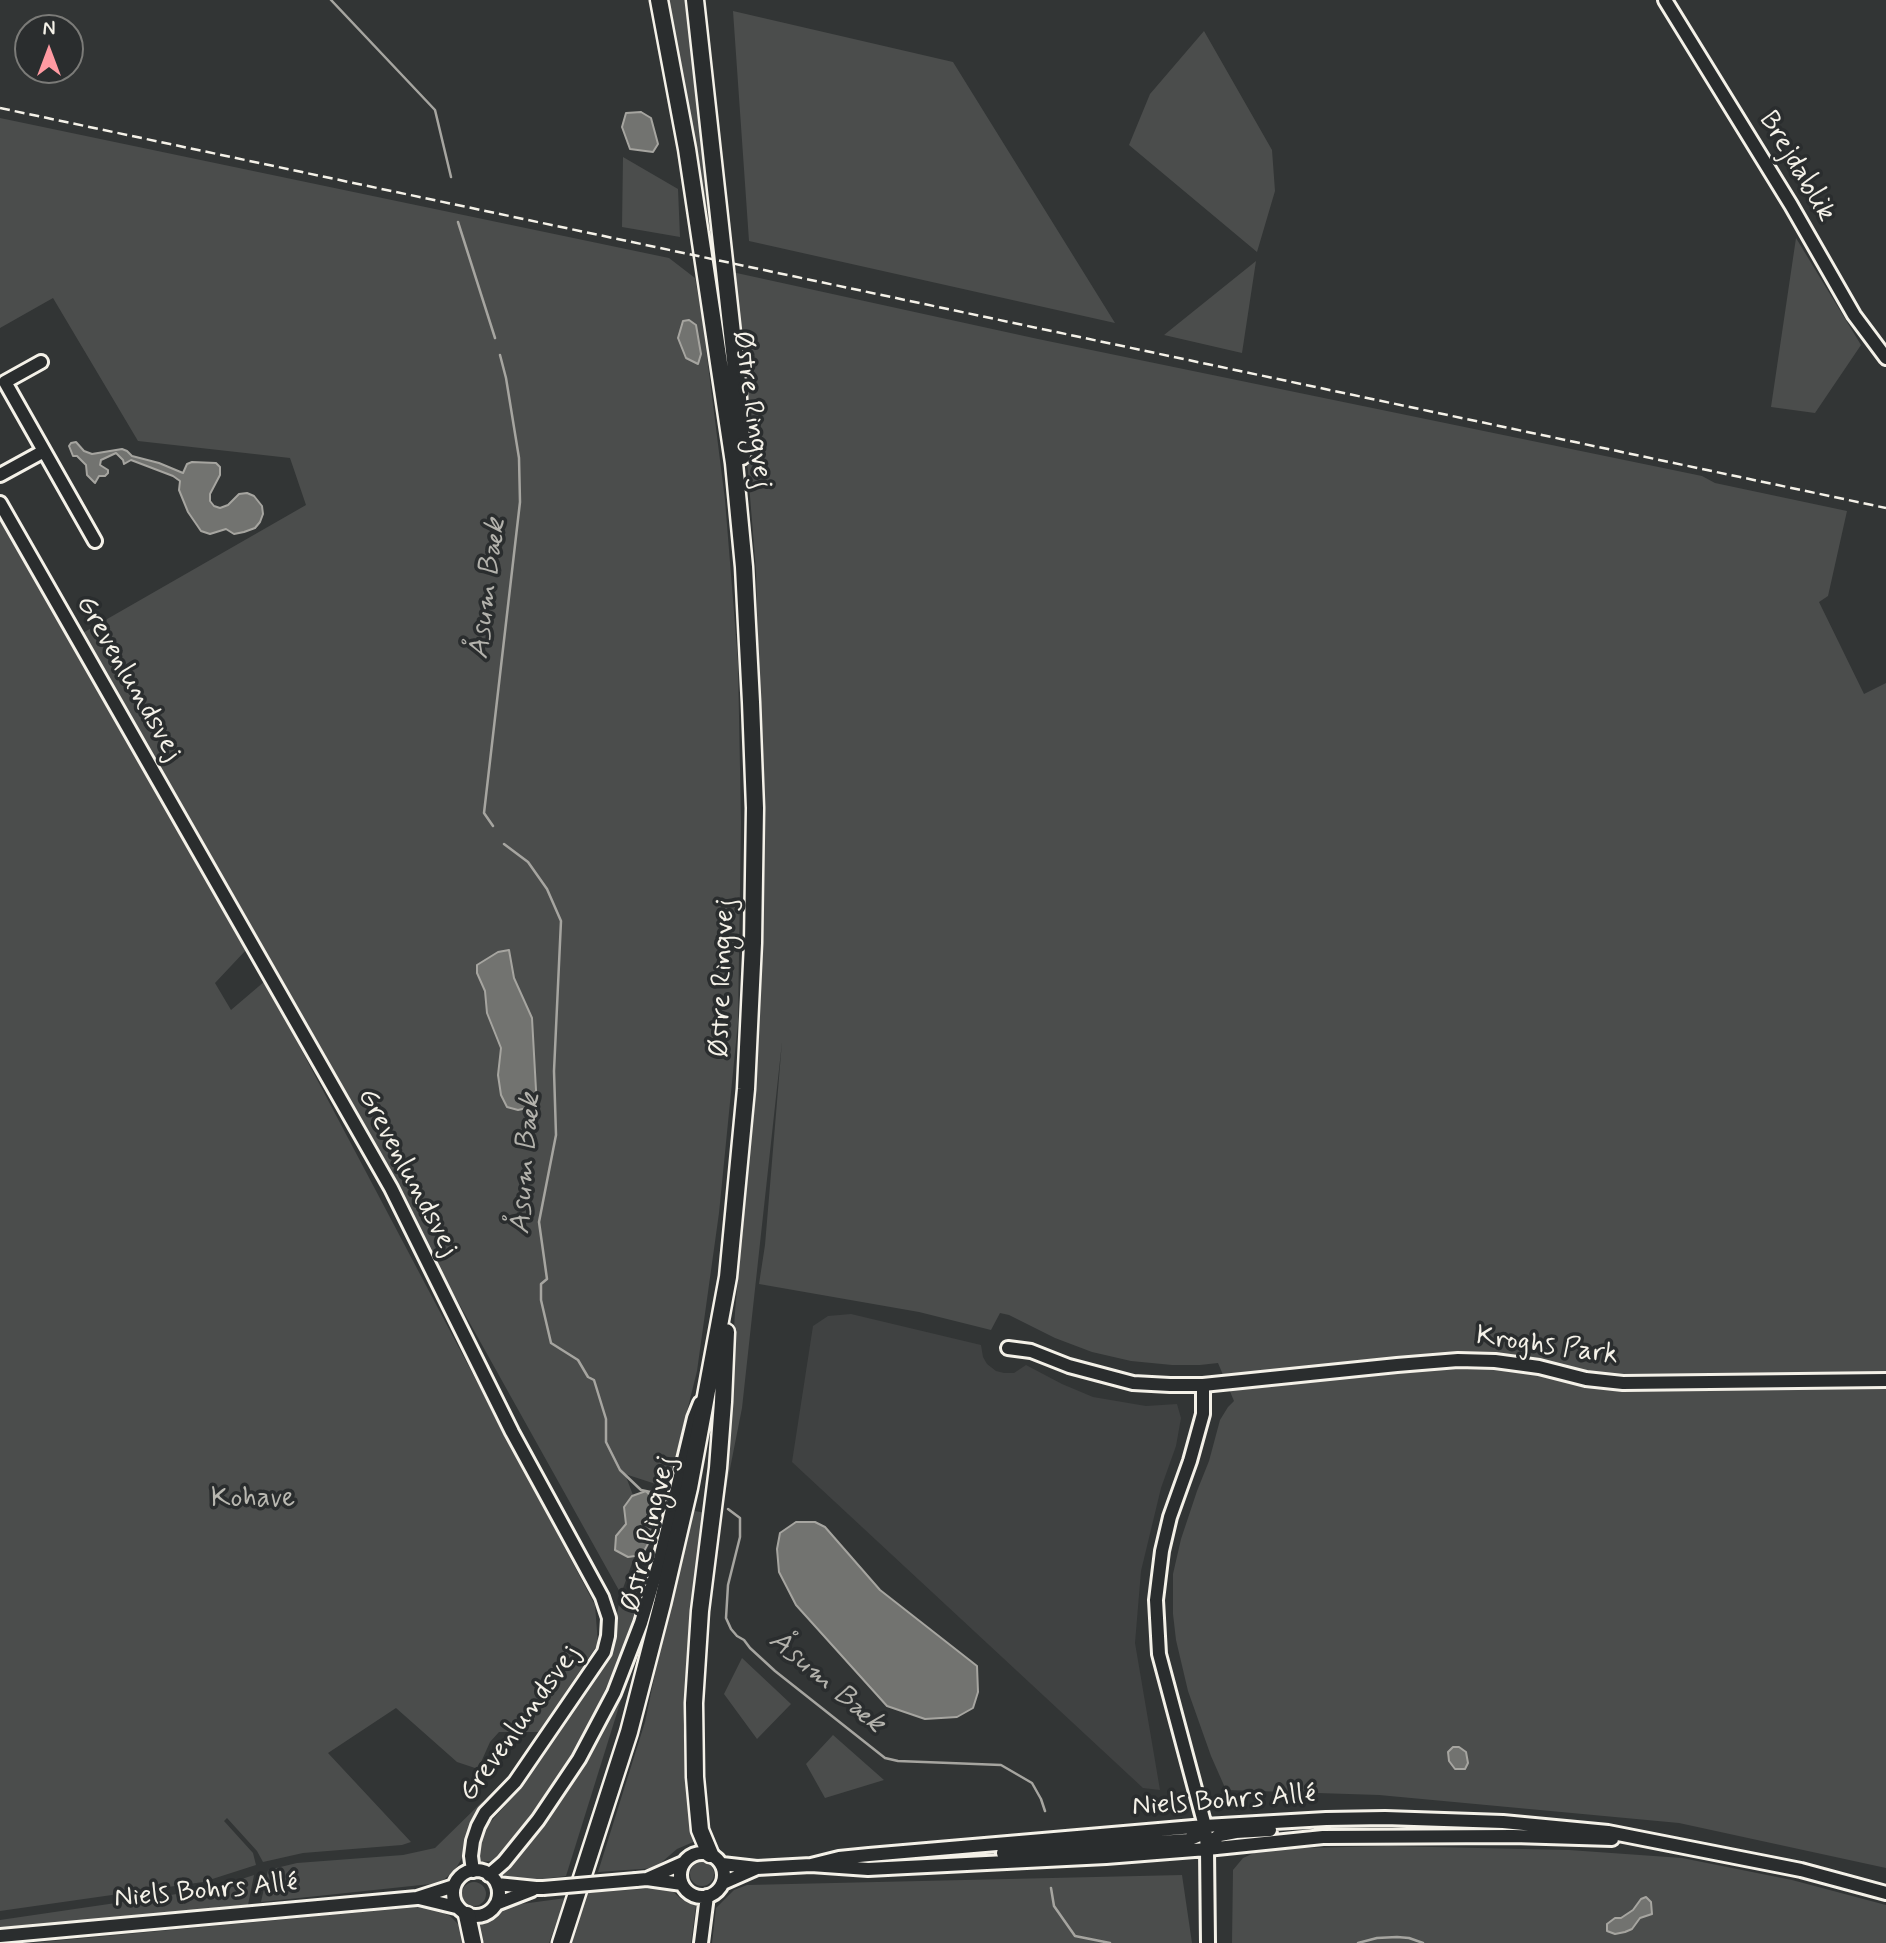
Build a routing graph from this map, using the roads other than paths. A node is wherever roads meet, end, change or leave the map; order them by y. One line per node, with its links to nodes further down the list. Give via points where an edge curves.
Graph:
1 (648, 0): 5 (main road)
2 (659, 0): 5 (main road, Østre Ringvej)
3 (695, 0): 12 (main road, via 736,369)
4 (1665, 0): 6 (street, Brejdablik, via 1854,315)
5 (687, 149): 12 (main road, Østre Ringvej, via 734,463)
6 (1886, 358)
7 (41, 362): 8 (street, via 5,382)
8 (44, 451): 9 (street); 11 (street)
9 (0, 475)
10 (0, 503): 27 (street, Grevenlundsvej, via 391,1188 512,1432 602,1597 608,1618 604,1652 516,1782 485,1813 471,1856)
11 (95, 541)
12 (744, 567): 13 (main road, Østre Ringvej, via 755,808 753,943 746,1089)
13 (728, 1278): 15 (main road, Østre Ringvej); 22 (main road, via 718,1468 694,1703 700,1830)
14 (1008, 1348): 17 (street, Kroghs Park, via 1133,1383)
15 (709, 1380): 28 (street, via 694,1418 641,1623 614,1693 579,1759); 41 (main road, Østre Ringvej, via 689,1488 629,1732)
16 (1886, 1380): 17 (street, Kroghs Park, via 1623,1383 1539,1367 1458,1360)
17 (1202, 1385): 19 (street, via 1203,1414 1170,1517 1156,1600 1159,1654)
18 (1457, 1820): 19 (street, Niels Bohrs Allé, via 1326,1819); 20 (street, Niels Bohrs Allé, via 1572,1828); 21 (street, via 1443,1825 1228,1833 1214,1839)
19 (1205, 1825): 21 (street); 24 (street, Niels Bohrs Allé, via 839,1858); 26 (street, via 1202,1833 1188,1840)
20 (1641, 1839): 21 (street, Niels Bohrs Allé, via 1323,1836); 34 (street, Niels Bohrs Allé, via 1801,1870)
21 (1207, 1849): 26 (street, Niels Bohrs Allé); 43 (street)
22 (716, 1859): 23 (street, via 703,1852); 25 (street, Niels Bohrs Allé); 30 (street, via 724,1873)
23 (684, 1863): 29 (street); 31 (street)
24 (811, 1865): 25 (street, Niels Bohrs Allé); 26 (street, Niels Bohrs Allé)
25 (757, 1868): 30 (street, Niels Bohrs Allé)
26 (868, 1868)
27 (473, 1871): 28 (street); 32 (street, via 461,1875)
28 (493, 1879): 33 (street); 37 (street, via 499,1892)
29 (641, 1879): 31 (street); 33 (street, bridge)
30 (723, 1883): 35 (street)
31 (682, 1884): 35 (street, via 692,1894)
32 (454, 1886): 36 (street, Niels Bohrs Allé); 38 (street, via 453,1897)
33 (540, 1888): 37 (street)
34 (1886, 1893)
35 (706, 1896): 42 (street)
36 (417, 1898): 38 (street, Niels Bohrs Allé); 39 (street, Niels Bohrs Allé)
37 (496, 1904): 38 (street, via 475,1917)
38 (462, 1911): 40 (main road)
39 (0, 1936)
40 (473, 1943)
41 (561, 1943)
42 (701, 1943)
43 (1208, 1943)

